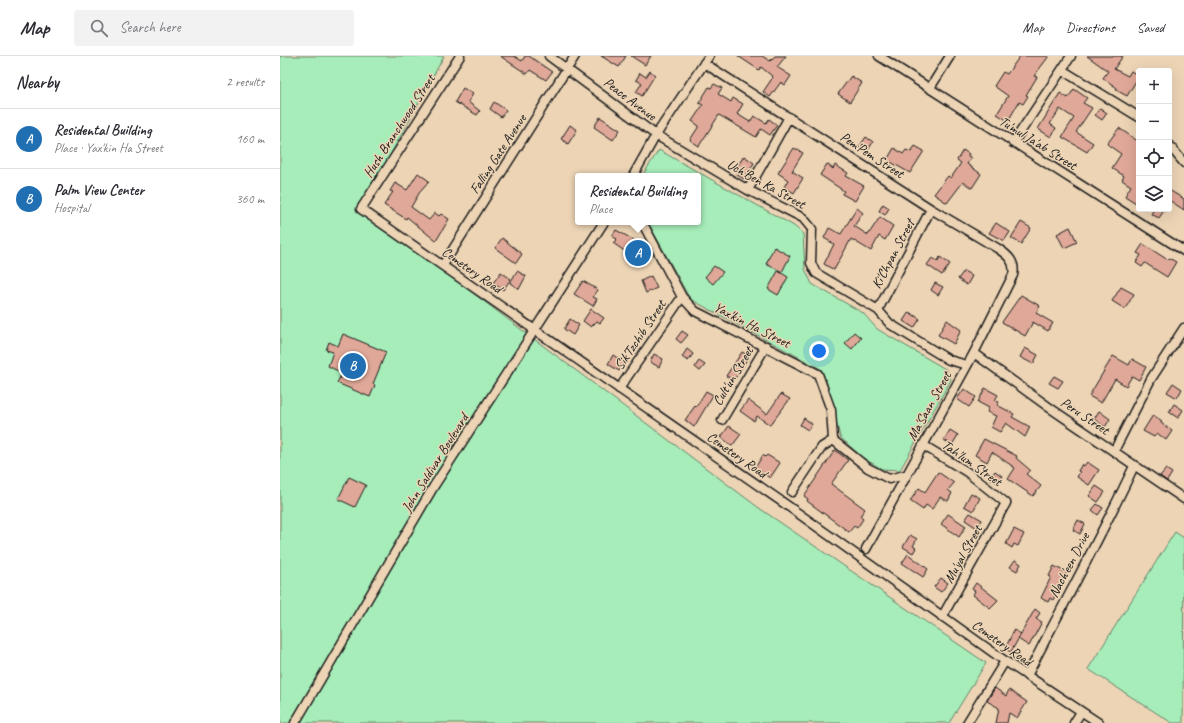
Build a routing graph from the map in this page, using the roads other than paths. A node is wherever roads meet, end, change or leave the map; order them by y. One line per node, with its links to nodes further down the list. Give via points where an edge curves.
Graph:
1 (460, 56): 20 (street, Hush Branchwood Street)
2 (549, 56): 9 (street, Peace Avenue)
3 (575, 56): 9 (street, Falling Gate Avenue)
4 (709, 56): 8 (street)
5 (879, 56): 11 (street, Tu'mul Ja'ab Street)
6 (950, 56): 11 (street)
7 (1071, 56): 10 (street)
8 (704, 64): 13 (street, Pem'Pem Street); 14 (street)
9 (567, 69): 14 (street, Peace Avenue); 25 (street, Falling Gate Avenue)
10 (1062, 70): 12 (street); 15 (street)
11 (930, 88): 15 (street, Tu'mul Ja'ab Street)
12 (1136, 114)
13 (789, 117): 19 (street); 21 (street, Pem'Pem Street)
14 (656, 135): 18 (street); 19 (street, Uch'Ben Ka Street)
15 (1014, 142): 24 (street, Tu'mul Ja'ab Street)
16 (1172, 149): 17 (street)
17 (1184, 163)
18 (635, 173)
19 (748, 190): 28 (street, Uch'Ben Ka Street, via 803,218 809,224 813,235 811,263 816,273)
20 (361, 209): 25 (street, Cemetery Road)
21 (932, 209): 26 (street, Pem'Pem Street, via 1007,255 1012,262); 28 (street, Ki'Chpan Street)
22 (602, 225): 30 (street, John Saldivar Boulevard)
23 (644, 225): 27 (street, Yax'kin Ha Street)
24 (1184, 251)
25 (442, 265): 30 (street, Cemetery Road)
26 (1013, 275): 32 (street, Ma'Saan Street)
27 (682, 297): 31 (street, Yax'kin Ha Street, via 695,311); 34 (street, Sik'Tzchib Street)
28 (878, 310): 33 (street, Uch'Ben Ka Street, via 890,324 949,360)
29 (1184, 328): 38 (street, via 1151,379)
30 (536, 331): 34 (street, Cemetery Road); 49 (street, John Saldivar Boulevard, via 434,486)
31 (766, 346): 35 (street, Cult'un Street); 36 (street, Yax'kin Ha Street, via 818,374 831,410)
32 (974, 353): 33 (street, Ma'Saan Street); 38 (street, Peru Street)
33 (967, 365): 37 (street, Ma'Saan Street)
34 (619, 389): 45 (street, Cemetery Road)
35 (722, 420)
36 (833, 440): 40 (street, via 868,468 889,479); 41 (street, via 822,447)
37 (923, 445): 40 (street, Ma'Saan Street); 43 (street, Tah'lum Street, via 967,472)
38 (1114, 451): 39 (street, Peru Street)
39 (1134, 466): 42 (street, Peru Street); 47 (street, Nach'een Drive)
40 (905, 475): 44 (street, Ma'Saan Street)
41 (792, 492)
42 (1184, 499)
43 (1006, 503): 45 (street, Mu'yal Street)
44 (866, 549)
45 (942, 617): 46 (street, Cemetery Road)
46 (1005, 661): 47 (street, Cemetery Road); 50 (street)
47 (1027, 676): 48 (street, Cemetery Road)
48 (1081, 712): 51 (street); 52 (street, Cemetery Road)
49 (295, 723)
50 (968, 723)
51 (1074, 723)
52 (1099, 723)

